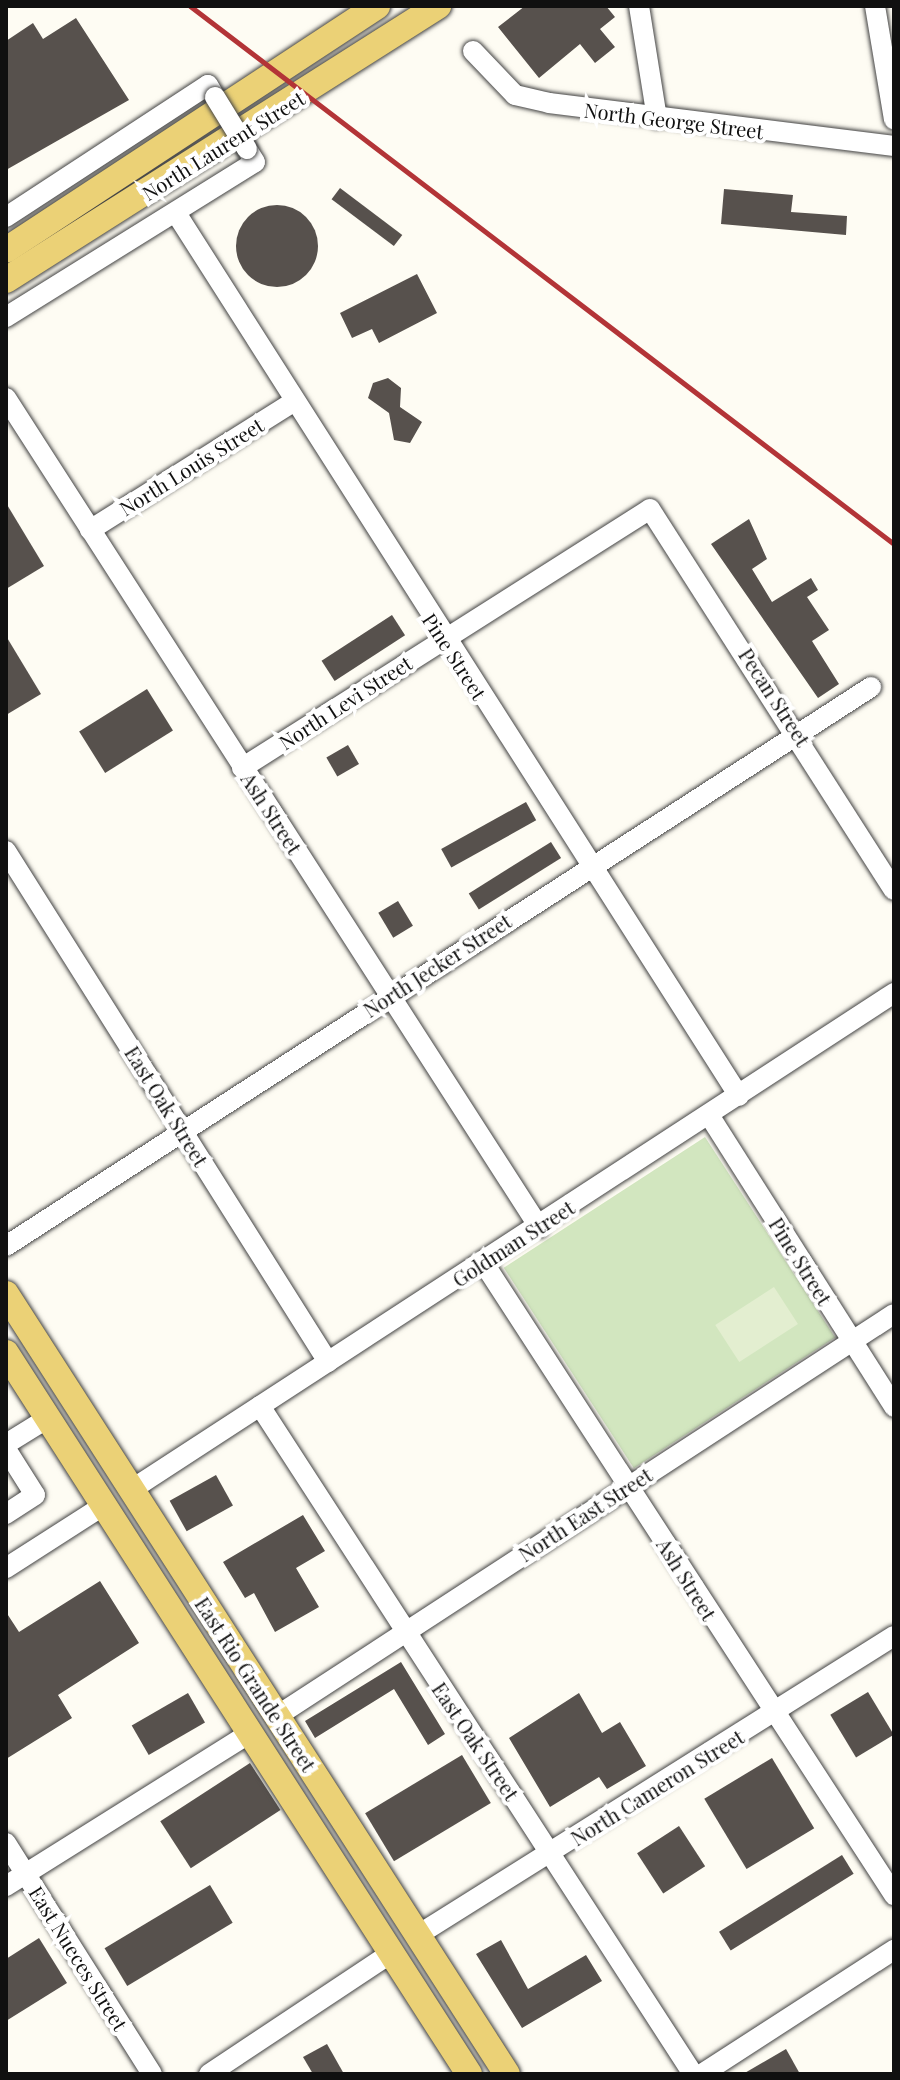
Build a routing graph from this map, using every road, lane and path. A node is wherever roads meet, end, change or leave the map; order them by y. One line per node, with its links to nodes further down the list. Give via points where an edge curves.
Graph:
1 (377, 6): 11 (main road, North Laurent Street)
2 (438, 6): 12 (main road, North Laurent Street)
3 (639, 6): 6 (street)
4 (875, 6): 7 (street)
5 (473, 51): 6 (street, North George Street, via 515,95)
6 (657, 119): 8 (street, North George Street)
7 (894, 119)
8 (894, 146)
9 (176, 213): 10 (street, bridge, via 255,162 208,85); 13 (street); 15 (street, Pine Street)
10 (6, 217)
11 (6, 250)
12 (6, 280)
13 (6, 317)
14 (6, 398): 17 (street, Ash Street)
15 (293, 402): 17 (street, North Louis Street); 18 (street, Pine Street)
16 (650, 509): 18 (street, North Levi Street); 20 (street, Pecan Street)
17 (90, 530): 21 (street, Ash Street)
18 (444, 639): 21 (street, North Levi Street); 23 (street, Pine Street)
19 (871, 687): 20 (street, North Jecker Street)
20 (798, 731): 23 (street, North Jecker Street); 24 (street, Pecan Street)
21 (242, 768): 26 (street, Ash Street)
22 (9, 864): 29 (street, East Oak Street)
23 (590, 866): 26 (street, North Jecker Street); 27 (street, Pine Street)
24 (894, 890)
25 (894, 993): 27 (street, Goldman Street)
26 (389, 996): 29 (street, North Jecker Street); 30 (street, Ash Street)
27 (739, 1096): 28 (street, Goldman Street)
28 (709, 1115): 30 (street, Goldman Street); 35 (street, Pine Street)
29 (182, 1130): 31 (street, North Jecker Street); 37 (street, East Oak Street)
30 (539, 1227): 32 (street, Goldman Street)
31 (6, 1246)
32 (483, 1262): 37 (street, Goldman Street); 43 (street, Ash Street)
33 (6, 1294): 44 (main road, East Rio Grande Street)
34 (894, 1314): 35 (street, North East Street)
35 (852, 1342): 39 (street, Pine Street); 43 (street, North East Street)
36 (6, 1353): 40 (main road, East Rio Grande Street)
37 (328, 1362): 38 (street, Goldman Street)
38 (260, 1406): 44 (street, Goldman Street); 49 (street, East Oak Street)
39 (894, 1407)
40 (48, 1418): 41 (main road, East Rio Grande Street); 42 (street)
41 (64, 1444): 44 (main road, via 89,1453 113,1487); 45 (main road, East Rio Grande Street)
42 (6, 1447): 46 (street, via 35,1495)
43 (628, 1486): 49 (street, North East Street); 51 (street, Ash Street)
44 (131, 1490): 47 (main road, East Rio Grande Street)
45 (104, 1505): 47 (main road, via 120,1508 152,1548); 48 (street); 53 (main road, East Rio Grande Street)
46 (6, 1514)
47 (172, 1554): 52 (main road, East Rio Grande Street)
48 (6, 1568)
49 (403, 1632): 52 (street, North East Street); 55 (street, East Oak Street)
50 (894, 1636): 51 (street, North Cameron Street)
51 (773, 1715): 55 (street, North Cameron Street); 58 (street, Ash Street)
52 (277, 1716): 59 (main road, East Rio Grande Street)
53 (250, 1733): 56 (street); 61 (main road, East Rio Grande Street)
54 (6, 1843): 56 (street, East Nueces Street)
55 (551, 1853): 59 (street, North Cameron Street); 66 (street, East Oak Street)
56 (26, 1873): 57 (street); 62 (street, East Nueces Street)
57 (6, 1886)
58 (894, 1895)
59 (418, 1935): 65 (main road, East Rio Grande Street)
60 (894, 1950): 67 (street)
61 (391, 1953): 63 (street); 64 (main road, East Rio Grande Street)
62 (152, 2074)
63 (209, 2074)
64 (469, 2074)
65 (507, 2074)
66 (693, 2074)
67 (702, 2074)

